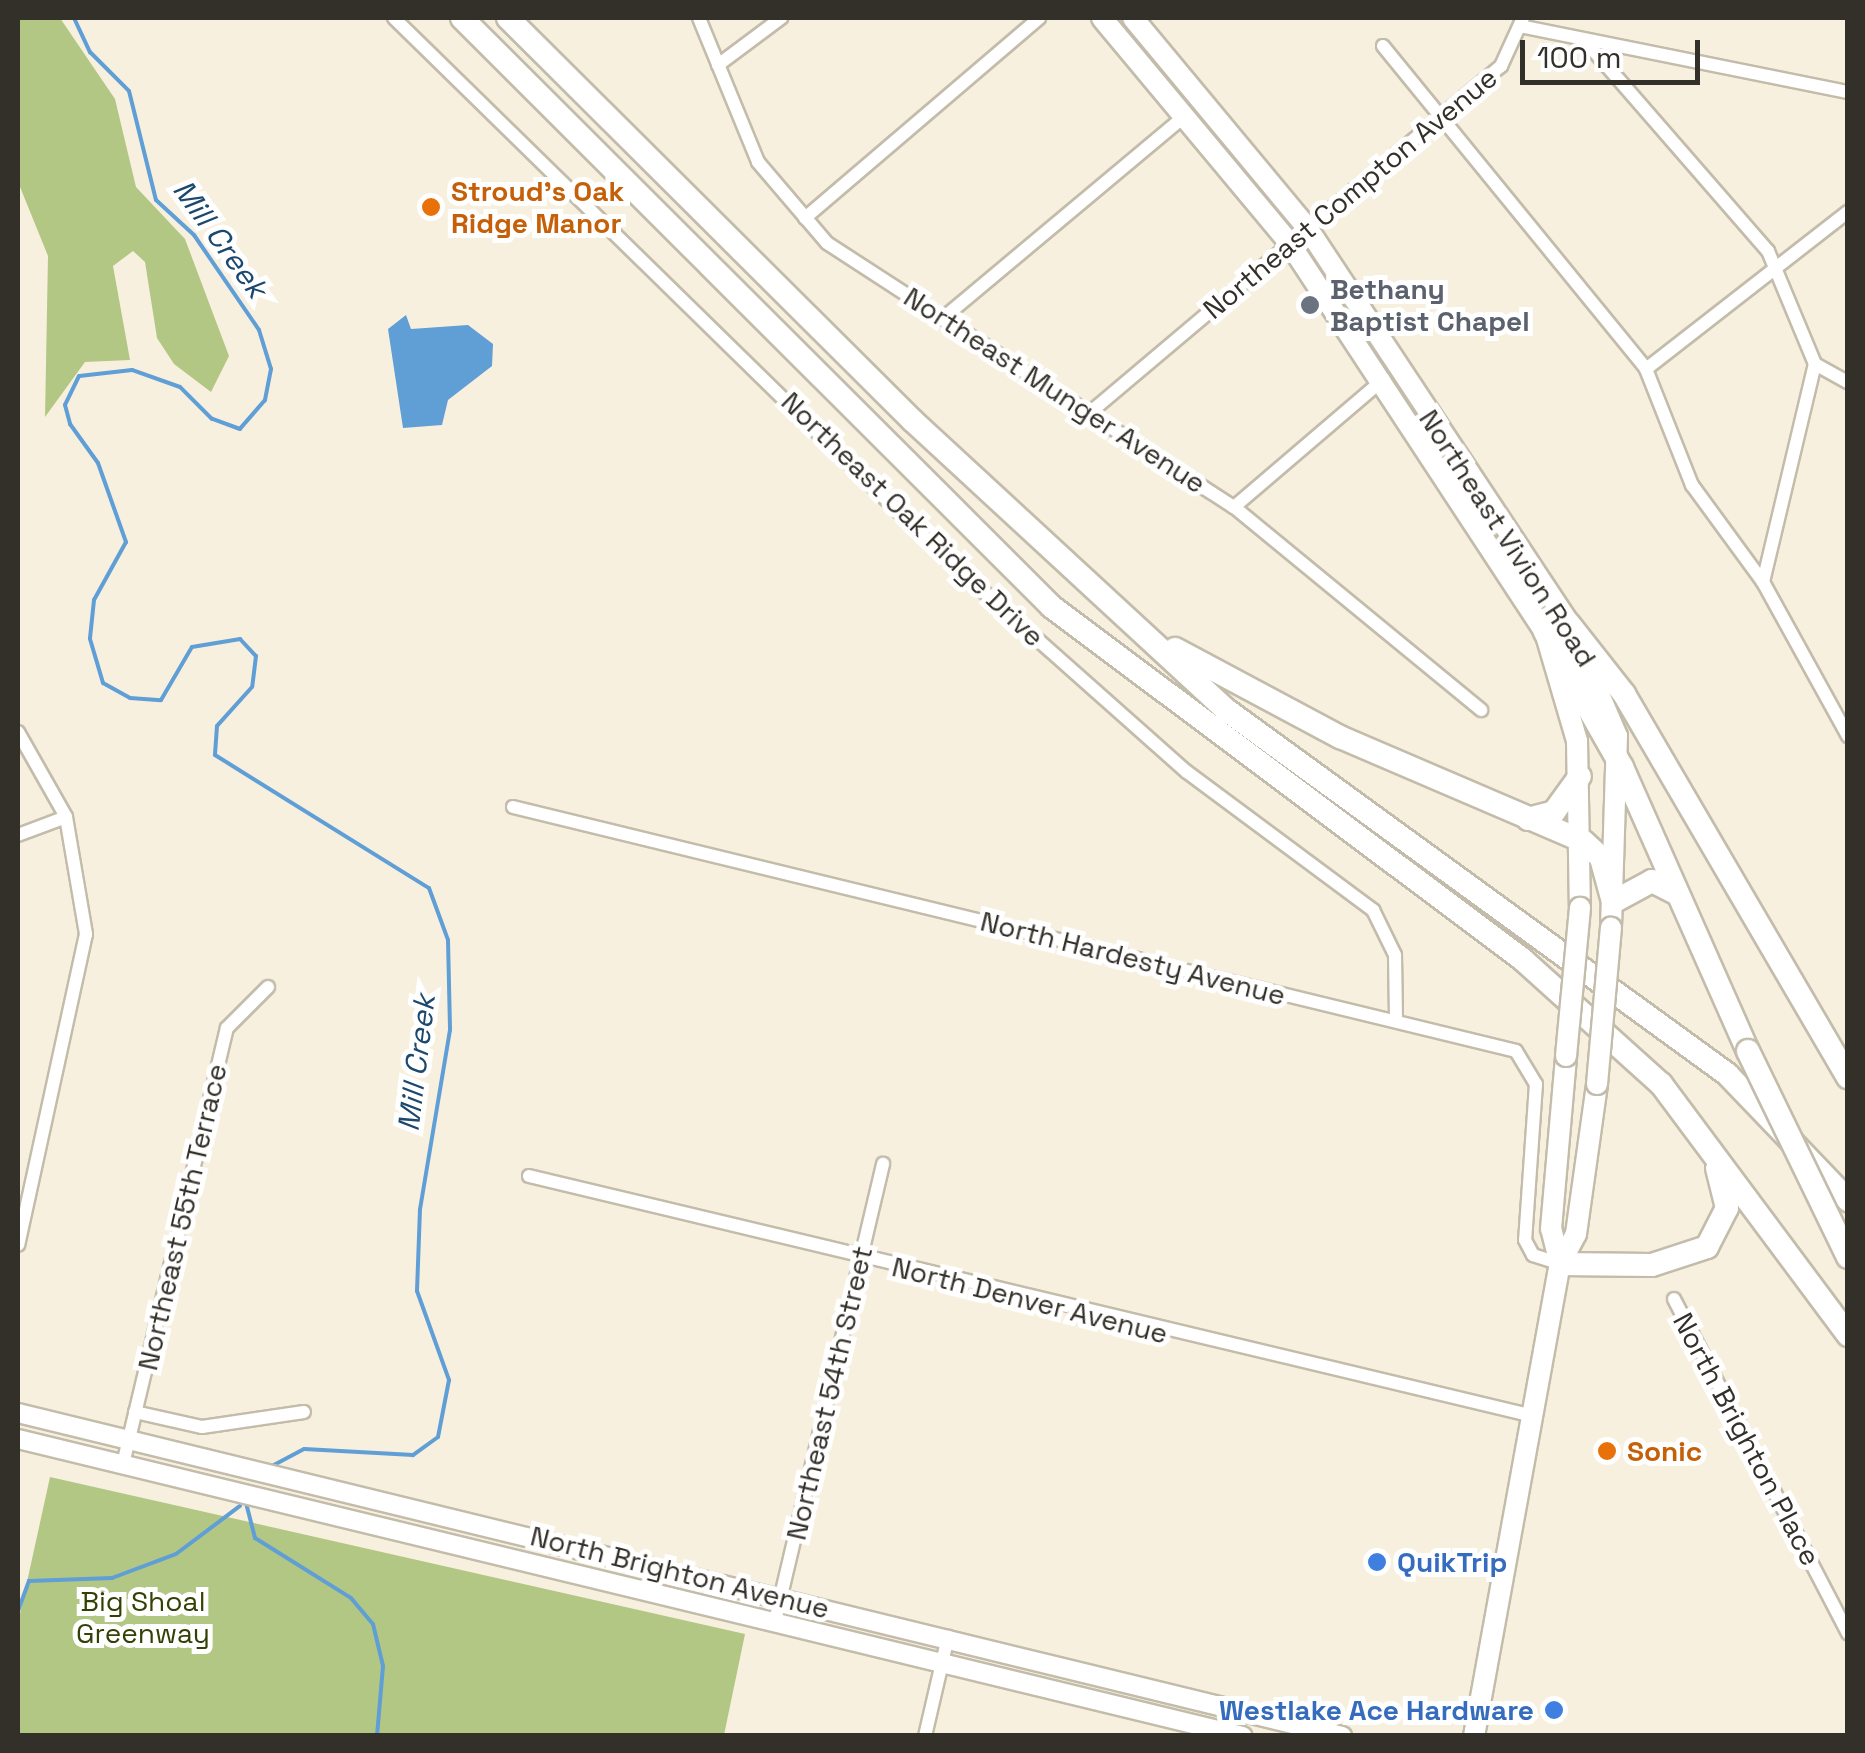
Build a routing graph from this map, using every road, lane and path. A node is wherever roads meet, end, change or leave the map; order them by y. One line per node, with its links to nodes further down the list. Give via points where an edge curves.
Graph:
1 (394, 18): 45 (street, Northeast Oak Ridge Drive, via 948,560 1187,772 1374,910 1396,955)
2 (462, 18): 47 (highway, via 1052,607 1522,959 1660,1084)
3 (508, 18): 29 (highway, via 912,422)
4 (698, 18): 12 (street, Northeast Munger Avenue)
5 (781, 18): 12 (street)
6 (1039, 18): 17 (street)
7 (1102, 18): 14 (main road, Northeast Vivion Road)
8 (1133, 18): 18 (main road, Northeast Vivion Road)
9 (1521, 22): 10 (street, Northeast Compton Avenue); 15 (street, Northeast Compton Avenue, via 1501,66)
10 (1586, 43): 13 (street, Northeast Compton Avenue); 20 (street)
11 (1382, 46): 15 (street)
12 (718, 64): 17 (street, Northeast Munger Avenue, via 758,162)
13 (1848, 92)
14 (1185, 116): 19 (main road, Northeast Vivion Road); 21 (street)
15 (1440, 118): 18 (street, Northeast Compton Avenue); 23 (street)
16 (1848, 212): 20 (street)
17 (805, 218): 21 (street, Northeast Munger Avenue)
18 (1308, 230): 19 (street, Northeast Compton Avenue); 30 (main road, Northeast Vivion Road)
19 (1290, 244): 24 (main road, Northeast Vivion Road); 26 (street, Northeast Compton Avenue)
20 (1779, 268): 22 (street, via 1776,285); 23 (street)
21 (942, 318): 26 (street, Northeast Munger Avenue)
22 (1815, 364): 25 (street); 28 (street)
23 (1646, 369): 28 (street, via 1692,485)
24 (1385, 378): 27 (street); 31 (main road, Northeast Vivion Road)
25 (1848, 382)
26 (1093, 410): 27 (street, Northeast Munger Avenue)
27 (1234, 507): 32 (street, Northeast Munger Avenue)
28 (1763, 582): 34 (street)
29 (1128, 620): 39 (highway, via 1229,683); 50 (highway, via 1225,708 1727,1074)
30 (1570, 624): 35 (main road, Northeast Vivion Road, via 1602,688); 46 (highway, via 1624,694)
31 (1544, 632): 35 (highway); 36 (main road, Northeast Vivion Road)
32 (1481, 710)
33 (18, 732): 38 (street)
34 (1848, 736)
35 (1622, 767): 42 (highway); 43 (main road, Northeast Vivion Road)
36 (1580, 776): 39 (highway, via 1554,812); 41 (main road, Northeast Vivion Road)
37 (513, 807): 45 (street, North Hardesty Avenue)
38 (66, 816): 40 (street); 51 (street, via 82,878 84,956)
39 (1528, 819): 41 (highway)
40 (18, 835)
41 (1583, 841): 43 (highway, via 1601,858); 54 (main road, Northeast Vivion Road, bridge, via 1551,1229)
42 (1677, 894): 43 (highway, via 1652,881); 52 (highway, bridge)
43 (1613, 902): 54 (main road, Northeast Vivion Road, bridge, via 1576,1234)
44 (268, 988): 57 (street, Northeast 55th Terrace, via 240,1004 227,1028)
45 (1396, 1021): 54 (street, North Hardesty Avenue, via 1528,1061 1536,1084 1525,1240 1533,1255)
46 (1848, 1077)
47 (1708, 1146): 54 (highway, via 1726,1208 1707,1247 1652,1265); 56 (highway)
48 (883, 1164): 53 (street, Northeast 54th Street)
49 (528, 1176): 53 (street, North Denver Avenue)
50 (1848, 1200)
51 (18, 1246)
52 (1848, 1257)
53 (862, 1259): 60 (street, North Denver Avenue); 64 (street, Northeast 54th Street)
54 (1560, 1264): 60 (main road, Northeast Vivion Road)
55 (1674, 1300): 66 (street, North Brighton Place)
56 (1848, 1335)
57 (135, 1412): 58 (street, via 202,1427); 61 (street, Northeast 55th Terrace)
58 (304, 1412)
59 (18, 1413): 61 (main road, North Brighton Avenue)
60 (1533, 1416): 72 (main road, Northeast Vivion Road)
61 (129, 1437): 63 (street, Northeast 55th Terrace); 64 (main road, North Brighton Avenue)
62 (18, 1439): 63 (main road, North Brighton Avenue)
63 (122, 1464): 65 (main road, North Brighton Avenue)
64 (781, 1596): 65 (street, Northeast 54th Street); 67 (main road, North Brighton Avenue)
65 (775, 1622): 68 (main road, North Brighton Avenue)
66 (1848, 1633)
67 (948, 1637): 68 (street); 71 (main road, North Brighton Avenue)
68 (942, 1661): 69 (street); 70 (main road, North Brighton Avenue)
69 (925, 1736)
70 (1243, 1736)
71 (1342, 1736)
72 (1474, 1736)

